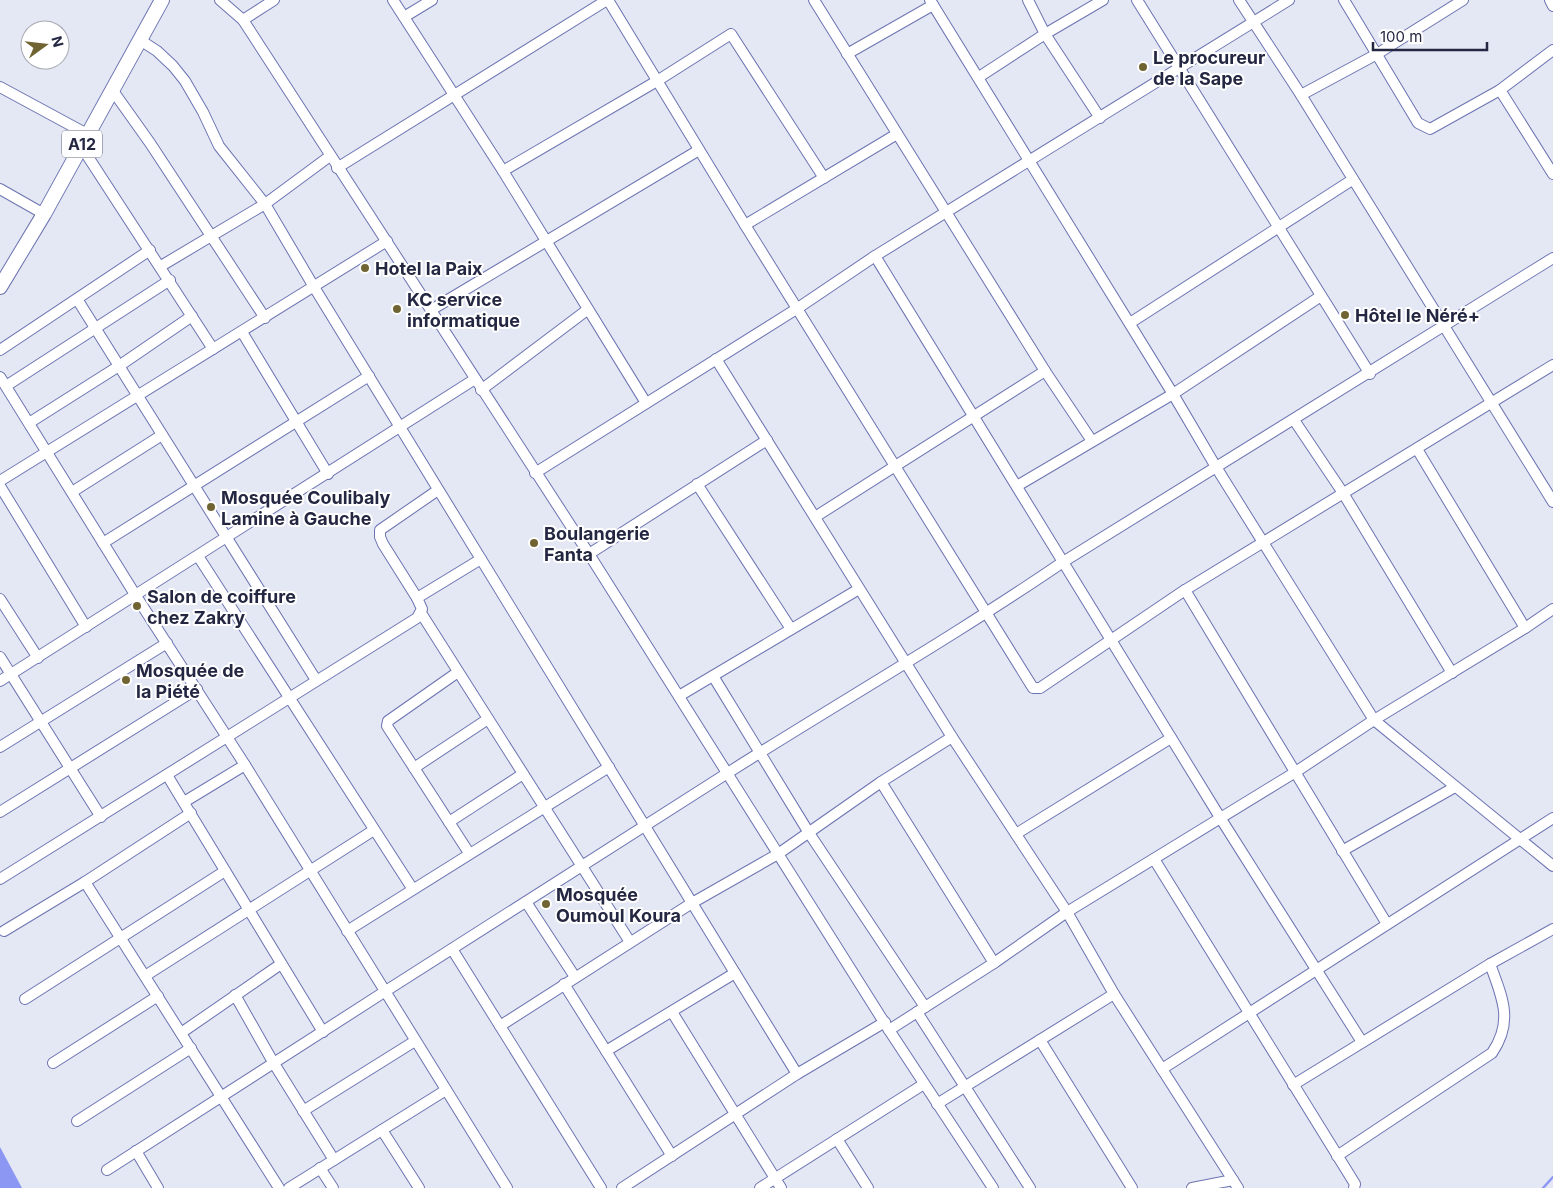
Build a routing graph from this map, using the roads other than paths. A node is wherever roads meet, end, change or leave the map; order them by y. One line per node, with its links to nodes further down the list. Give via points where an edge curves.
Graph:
1 (162, 0): 24 (main road, A12)
2 (220, 0): 19 (street)
3 (228, 0): 19 (street)
4 (274, 0): 21 (street)
5 (393, 0): 20 (street)
6 (432, 0): 20 (street)
7 (607, 0): 30 (street); 35 (street)
8 (814, 0): 26 (street)
9 (1028, 0): 23 (street)
10 (1103, 0): 23 (street)
11 (1137, 0): 28 (street)
12 (1239, 0): 22 (street)
13 (1289, 0): 22 (street)
14 (1344, 0): 27 (street)
15 (1462, 0): 27 (street)
16 (1550, 0): 18 (street)
17 (932, 3): 26 (street); 29 (street)
18 (1553, 6)
19 (232, 11): 21 (street)
20 (404, 17): 35 (street)
21 (243, 20): 40 (street)
22 (1254, 22): 28 (street); 34 (street)
23 (1045, 34): 29 (street); 36 (street)
24 (140, 40): 33 (main road, A12); 48 (street, via 173,66 199,105 226,157)
25 (1553, 50): 32 (street)
26 (847, 54): 37 (street)
27 (1376, 54): 32 (street, via 1418,123 1430,129); 34 (street)
28 (1179, 69): 36 (street); 52 (street)
29 (979, 77): 41 (street)
30 (657, 81): 39 (street); 43 (street); 45 (street, via 731,34)
31 (0, 87): 38 (street)
32 (1500, 90): 44 (street)
33 (113, 91): 38 (main road, A12); 53 (street)
34 (1301, 95): 46 (street)
35 (454, 96): 42 (street); 43 (street)
36 (1100, 118): 41 (street)
37 (897, 134): 45 (street); 49 (street)
38 (84, 140): 50 (main road, A12); 56 (street)
39 (698, 150): 51 (street); 55 (street)
40 (330, 156): 42 (street); 48 (street)
41 (1030, 160): 49 (street); 70 (street)
42 (337, 168): 54 (street)
43 (503, 171): 55 (street)
44 (1553, 174)
45 (824, 178): 51 (street)
46 (1352, 180): 52 (street); 71 (street)
47 (0, 189): 50 (street)
48 (266, 204): 53 (street); 62 (street)
49 (946, 212): 57 (street); 79 (street)
50 (44, 214): 61 (main road, A12)
51 (745, 225): 65 (street)
52 (1278, 226): 63 (street); 70 (street)
53 (211, 235): 59 (street); 69 (street)
54 (387, 241): 62 (street); 66 (street)
55 (545, 242): 66 (street); 67 (street)
56 (150, 250): 59 (street); 64 (street)
57 (875, 256): 65 (street); 89 (street)
58 (1553, 258): 71 (street)
59 (161, 266): 60 (street)
60 (170, 280): 68 (street); 72 (street)
61 (0, 287)
62 (314, 287): 69 (street); 81 (street)
63 (1321, 296): 80 (street); 85 (street)
64 (77, 299): 72 (street); 75 (street)
65 (798, 308): 76 (street); 99 (street)
66 (431, 310): 82 (street)
67 (587, 310): 84 (street); 87 (street)
68 (192, 316): 74 (street); 78 (street)
69 (265, 318): 73 (street)
70 (1130, 323): 85 (street)
71 (1444, 327): 80 (street); 88 (street)
72 (96, 329): 78 (street); 83 (street)
73 (242, 332): 74 (street); 91 (street)
74 (213, 349): 86 (street)
75 (0, 350)
76 (716, 359): 87 (street); 95 (street)
77 (1553, 365): 88 (street)
78 (119, 366): 86 (street); 92 (street)
79 (1045, 371): 89 (street); 96 (street)
80 (1370, 374): 90 (street)
81 (368, 376): 91 (street); 93 (street)
82 (475, 379): 84 (street); 93 (street)
83 (3, 382): 92 (street)
84 (481, 390): 101 (street)
85 (1173, 394): 96 (street); 100 (street)
86 (138, 396): 94 (street); 98 (street)
87 (646, 403): 101 (street)
88 (1492, 404): 97 (street); 111 (street)
89 (974, 417): 99 (street); 107 (street)
90 (1294, 420): 100 (street); 110 (street)
91 (296, 421): 102 (street); 106 (street)
92 (29, 423): 98 (street)
93 (400, 428): 102 (street); 108 (street)
94 (162, 435): 106 (street); 109 (street)
95 (767, 440): 104 (street); 112 (street)
96 (1092, 441): 107 (street)
97 (1417, 449): 110 (street); 129 (street)
98 (48, 452): 103 (street); 109 (street)
99 (896, 466): 112 (street); 127 (street)
100 (1216, 467): 114 (street); 119 (street)
101 (535, 473): 116 (street)
102 (328, 474): 113 (street)
103 (0, 481)
104 (697, 484): 116 (street); 130 (street)
105 (0, 486): 128 (street)
106 (194, 486): 113 (street); 115 (street)
107 (1017, 486): 119 (street)
108 (438, 490): 118 (street); 123 (street, via 380,530 383,544)
109 (72, 492): 115 (street)
110 (1344, 493): 114 (street); 137 (street)
111 (1553, 502)
112 (815, 517): 120 (street)
113 (227, 538): 117 (street); 140 (street)
114 (1264, 542): 121 (street); 146 (street)
115 (103, 544): 122 (street)
116 (589, 554): 143 (street)
117 (198, 556): 122 (street); 144 (street)
118 (481, 559): 123 (street); 154 (street)
119 (1063, 562): 127 (street); 131 (street)
120 (859, 589): 130 (street); 135 (street)
121 (1185, 590): 131 (street); 158 (street)
122 (136, 596): 128 (street); 132 (street)
123 (417, 598): 126 (street)
124 (0, 599): 134 (street)
125 (1553, 609): 129 (street)
126 (421, 613): 136 (street); 140 (street)
127 (988, 613): 131 (street, via 1033,688 1040,688); 135 (street)
128 (86, 627): 134 (street)
129 (1525, 628): 137 (street)
130 (791, 629): 139 (street)
131 (1110, 640): 150 (street)
132 (167, 643): 142 (street); 147 (street)
133 (0, 657): 138 (street)
134 (38, 658): 138 (street)
135 (906, 664): 149 (street); 152 (street)
136 (458, 672): 145 (street); 155 (street, via 388,721 387,726)
137 (1452, 672): 146 (street)
138 (11, 674): 141 (street); 147 (street)
139 (712, 676): 143 (street); 152 (street)
140 (316, 680): 144 (street)
141 (0, 681)
142 (196, 689): 148 (street); 156 (street)
143 (679, 696): 157 (street)
144 (288, 697): 148 (street); 172 (street)
145 (488, 719): 155 (street); 159 (street)
146 (1374, 720): 158 (street); 162 (street)
147 (41, 722): 151 (street); 156 (street)
148 (227, 736): 153 (street); 160 (street)
149 (952, 737): 161 (street); 174 (street)
150 (1171, 738): 168 (street); 174 (street)
151 (0, 747)
152 (759, 754): 157 (street); 173 (street)
153 (246, 765): 163 (street); 182 (street)
154 (609, 767): 164 (street); 171 (street)
155 (414, 768): 170 (street)
156 (71, 769): 165 (street); 167 (street)
157 (728, 773): 171 (street); 178 (street)
158 (1294, 773): 168 (street); 176 (street)
159 (523, 774): 164 (street); 170 (street)
160 (167, 775): 163 (street); 167 (street)
161 (881, 782): 173 (street); 198 (street)
162 (1455, 787): 175 (street); 176 (street)
163 (184, 802): 166 (street)
164 (544, 807): 177 (street); 180 (street)
165 (0, 812)
166 (191, 813): 183 (street); 185 (street)
167 (101, 816): 184 (street)
168 (1221, 818): 179 (street); 201 (street)
169 (1553, 818): 175 (street)
170 (449, 822): 177 (street)
171 (645, 827): 180 (street); 188 (street)
172 (374, 830): 182 (street); 186 (street)
173 (809, 833): 178 (street); 211 (street)
174 (1016, 834): 190 (street)
175 (1520, 840): 181 (street); 191 (street)
176 (1342, 851): 191 (street)
177 (468, 853): 186 (street)
178 (778, 854): 188 (street); 215 (street)
179 (1154, 859): 190 (street); 213 (street)
180 (583, 866): 187 (street); 196 (street)
181 (1553, 866)
182 (310, 870): 189 (street); 194 (street)
183 (225, 871): 189 (street); 195 (street)
184 (0, 879)
185 (85, 882): 193 (street); 195 (street)
186 (412, 888): 194 (street)
187 (526, 902): 197 (street); 204 (street)
188 (692, 903): 196 (street); 202 (street)
189 (248, 911): 199 (street); 203 (street)
190 (1067, 912): 198 (street); 207 (street)
191 (1387, 924): 201 (street)
192 (1553, 928): 200 (street)
193 (4, 931)
194 (347, 931): 206 (street)
195 (121, 938): 203 (street); 210 (street)
196 (630, 942): 204 (street)
197 (452, 950): 206 (street); 214 (street)
198 (994, 963): 211 (street)
199 (281, 964): 208 (street); 216 (street)
200 (1490, 964): 220 (street); 240 (street, via 1501,994 1505,1026 1492,1052)
201 (1316, 971): 213 (street); 220 (street)
202 (735, 973): 212 (street); 226 (street)
203 (145, 976): 209 (street)
204 (575, 977): 205 (street)
205 (564, 984): 214 (street); 222 (street)
206 (384, 992): 216 (street); 219 (street)
207 (1114, 994): 218 (street); 225 (street)
208 (235, 995): 217 (street); 223 (street)
209 (158, 996): 217 (street); 224 (street)
210 (26, 999)
211 (921, 1010): 215 (street); 229 (street)
212 (672, 1012): 222 (street); 234 (street)
213 (1250, 1013): 225 (street); 228 (street)
214 (500, 1026): 252 (street)
215 (887, 1026): 226 (street); 227 (street)
216 (323, 1032): 223 (street)
217 (181, 1033): 221 (street)
218 (1040, 1040): 229 (street); 258 (street)
219 (415, 1041): 230 (street); 233 (street)
220 (1362, 1042): 228 (street)
221 (191, 1048): 231 (street); 235 (street)
222 (606, 1051): 239 (street)
223 (273, 1062): 231 (street); 233 (street)
224 (53, 1063)
225 (1162, 1069): 245 (street)
226 (797, 1074): 234 (street)
227 (924, 1084): 232 (street); 237 (street)
228 (1293, 1085): 240 (street)
229 (965, 1087): 232 (street); 257 (street)
230 (446, 1090): 236 (street); 251 (street)
231 (220, 1095): 238 (street); 247 (street)
232 (937, 1104): 256 (street)
233 (303, 1111): 241 (street)
234 (736, 1114): 239 (street); 244 (street)
235 (76, 1121)
236 (382, 1130): 241 (street); 250 (street)
237 (837, 1139): 244 (street); 255 (street)
238 (136, 1152): 243 (street); 246 (street)
239 (672, 1156): 253 (street)
240 (1337, 1156): 260 (street, via 1355,1184)
241 (334, 1160): 242 (street)
242 (320, 1168): 248 (street); 249 (street)
243 (107, 1170)
244 (778, 1183): 254 (street)
245 (1235, 1184): 259 (street)
246 (158, 1188)
247 (279, 1188)
248 (289, 1188)
249 (333, 1188)
250 (419, 1188)
251 (507, 1188)
252 (601, 1188)
253 (622, 1188)
254 (760, 1188)
255 (868, 1188)
256 (993, 1188)
257 (1030, 1188)
258 (1132, 1188)
259 (1192, 1188)
260 (1354, 1188)

